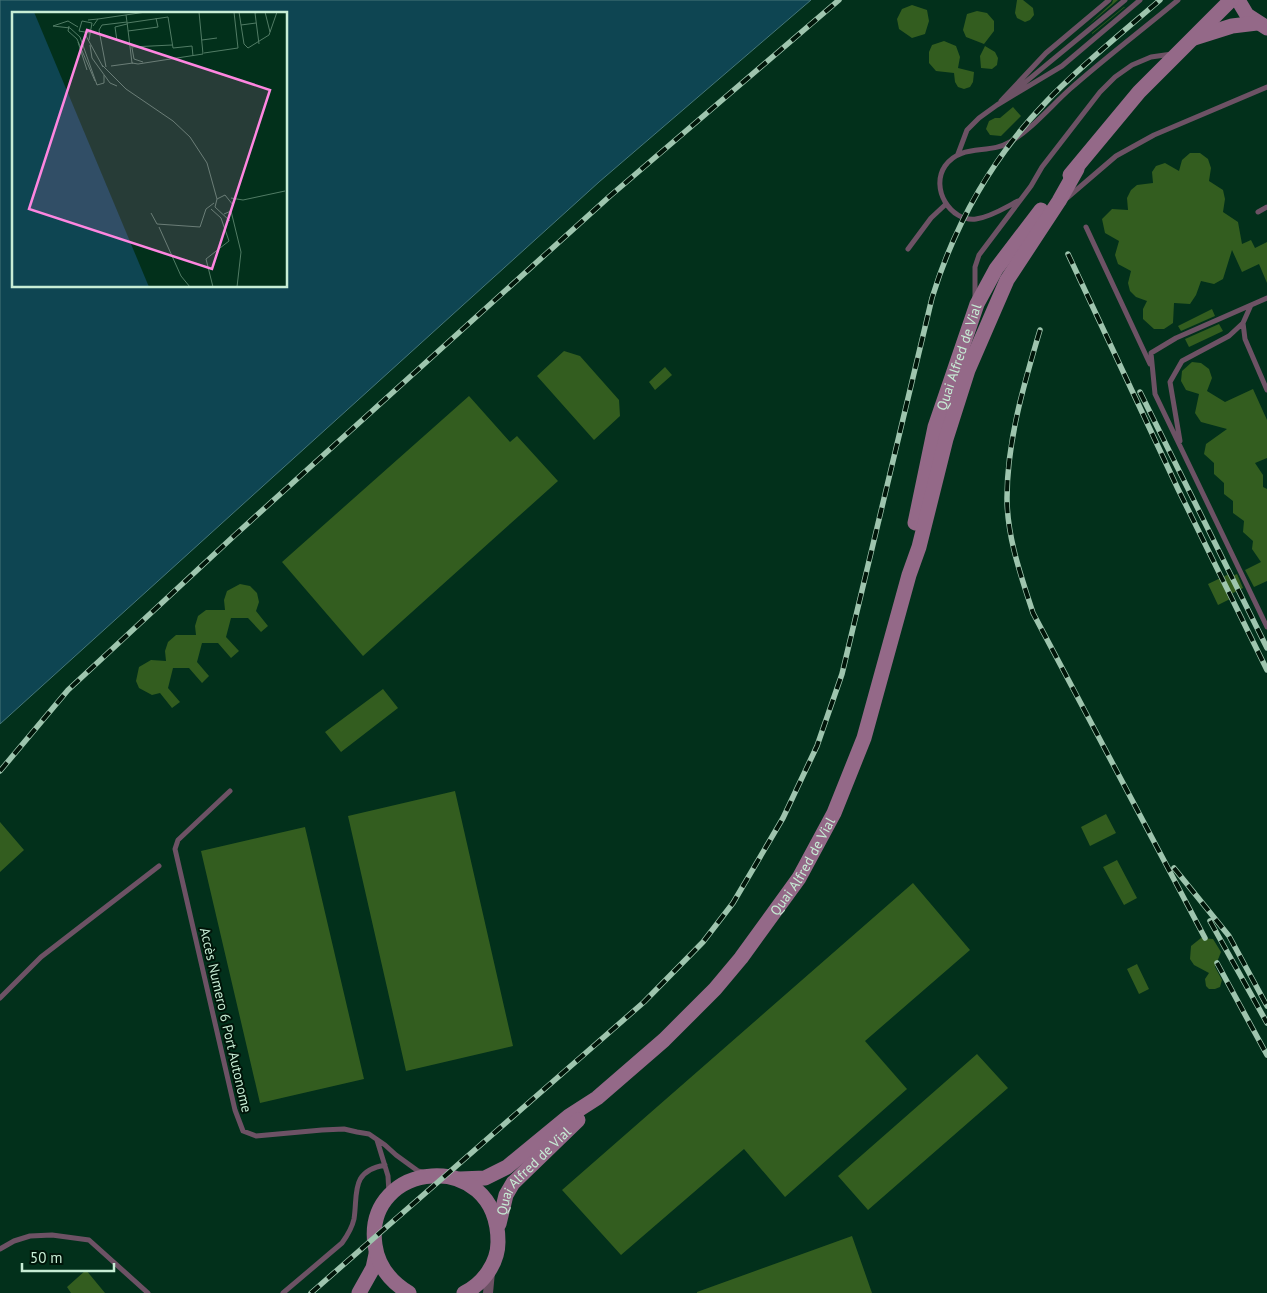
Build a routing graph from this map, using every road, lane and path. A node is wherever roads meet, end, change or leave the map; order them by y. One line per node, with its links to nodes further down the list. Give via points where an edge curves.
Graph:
1 (1109, 0): 11 (lane, via 1046,53)
2 (1125, 0): 11 (lane)
3 (1140, 0): 11 (lane, via 1062,66)
4 (1178, 0): 12 (lane, via 1010,143)
5 (1231, 0): 8 (main road, Quai Alfred de Vial)
6 (1238, 0): 7 (main road, via 1247,15)
7 (1262, 26): 8 (main road, Quai Alfred de Vial, via 1232,26)
8 (1194, 38): 9 (main road, Quai Alfred de Vial)
9 (1177, 53): 13 (main road, Quai Alfred de Vial, via 1139,92); 14 (lane, via 1132,65 1115,77 1100,92)
10 (1267, 87): 18 (lane, via 1154,135 1116,156)
11 (997, 105): 12 (lane, via 967,130)
12 (958, 155): 15 (lane, via 944,167 939,178)
13 (1077, 169): 18 (main road, Quai Alfred de Vial); 23 (main road, Quai Alfred de Vial, via 1053,194 996,269)
14 (1018, 201): 15 (lane, via 975,219 958,215); 23 (lane, via 979,255 974,278)
15 (946, 204): 20 (lane)
16 (1267, 207): 17 (lane)
17 (1258, 212)
18 (1049, 215): 28 (main road, Quai Alfred de Vial, via 1007,280 968,370)
19 (1086, 228): 25 (lane)
20 (908, 249)
21 (1267, 298): 22 (lane)
22 (1251, 305): 24 (lane); 25 (lane, via 1176,338 1151,353)
23 (975, 309): 28 (main road, Quai Alfred de Vial, via 935,427 911,547)
24 (1243, 323): 26 (lane, via 1245,339); 27 (lane, via 1229,336 1182,361 1170,382)
25 (1152, 370): 27 (lane, via 1155,394)
26 (1267, 390)
27 (1181, 448): 29 (lane)
28 (909, 575): 33 (main road, Quai Alfred de Vial, via 864,738 834,813 799,878 760,935 715,989 664,1040)
29 (1267, 627)
30 (230, 791): 34 (lane, Accès Numero 6 Port Autonome, via 178,840 175,849 239,1122 243,1131 256,1136 344,1129 368,1134)
31 (159, 866): 32 (lane, via 41,957)
32 (0, 998)
33 (597, 1098): 37 (main road, Quai Alfred de Vial, via 569,1116 500,1172 485,1178); 39 (main road, Quai Alfred de Vial, via 513,1183 506,1195)
34 (377, 1140): 35 (lane); 36 (lane, Accès Numero 6 Port Autonome, via 418,1170)
35 (385, 1165): 38 (lane); 44 (lane, via 360,1178 355,1191 354,1219 342,1243)
36 (435, 1175): 37 (main road); 38 (main road, via 418,1178)
37 (460, 1179): 39 (main road, via 485,1198)
38 (390, 1196): 41 (main road, via 376,1223)
39 (498, 1227): 42 (main road, via 498,1248)
40 (0, 1249): 43 (lane, via 30,1236 52,1234 89,1240)
41 (376, 1254): 45 (main road, via 373,1268); 46 (main road, via 389,1278)
42 (491, 1268): 47 (main road, via 482,1281); 48 (street)
43 (148, 1293)
44 (283, 1293)
45 (359, 1293)
46 (409, 1293)
47 (464, 1293)
48 (488, 1293)

